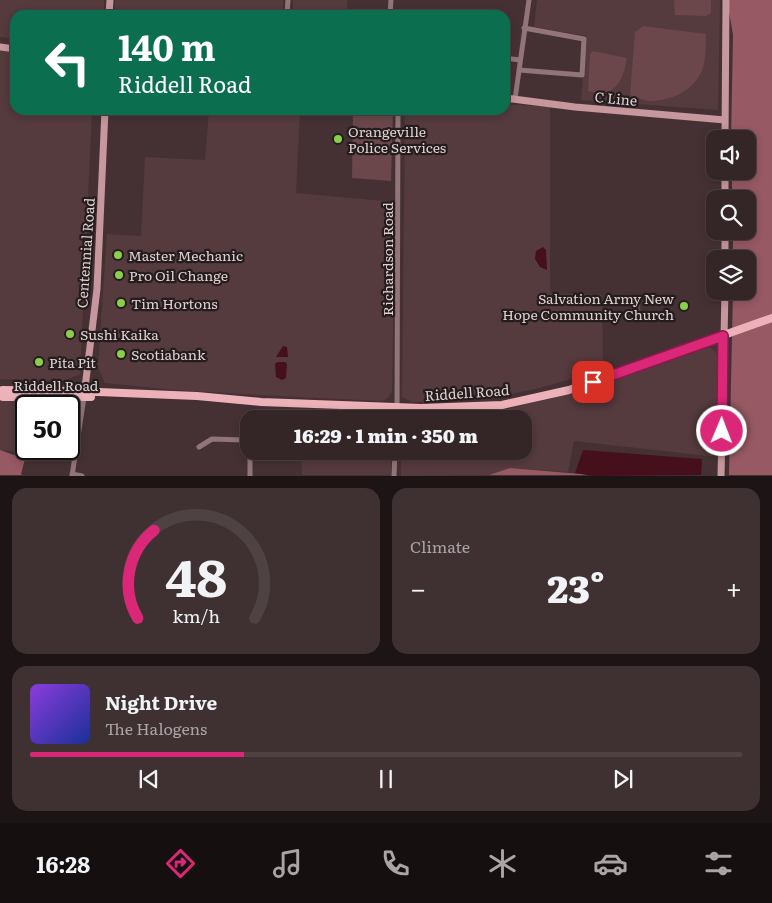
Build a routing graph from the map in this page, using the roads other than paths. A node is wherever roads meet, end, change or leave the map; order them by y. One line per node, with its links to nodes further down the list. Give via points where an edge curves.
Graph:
1 (528, 0): 3 (street)
2 (726, 0): 11 (street)
3 (524, 28): 5 (street); 6 (street, via 584,39 582,75)
4 (510, 59): 5 (street)
5 (520, 60): 6 (street)
6 (519, 70): 8 (street)
7 (510, 98): 8 (street, C Line)
8 (515, 99): 11 (street, C Line)
9 (105, 115): 17 (street, Centennial Road, via 97,289)
10 (398, 115): 19 (street, Richardson Road)
11 (726, 120): 12 (street)
12 (725, 130)
13 (725, 300): 15 (street)
14 (772, 318): 15 (main road, Riddell Road)
15 (723, 336): 19 (main road, Riddell Road, via 569,390 502,405); 28 (street)
16 (0, 391): 17 (main road, Riddell Road)
17 (84, 394): 18 (main road, Riddell Road); 19 (main road, Riddell Road); 24 (street)
18 (0, 396)
19 (397, 408)
20 (240, 440): 21 (street, via 212,439)
21 (199, 447)
22 (250, 460): 26 (street)
23 (395, 460): 27 (street)
24 (72, 475): 25 (street)
25 (82, 476)
26 (250, 476)
27 (394, 476)
28 (721, 476)

